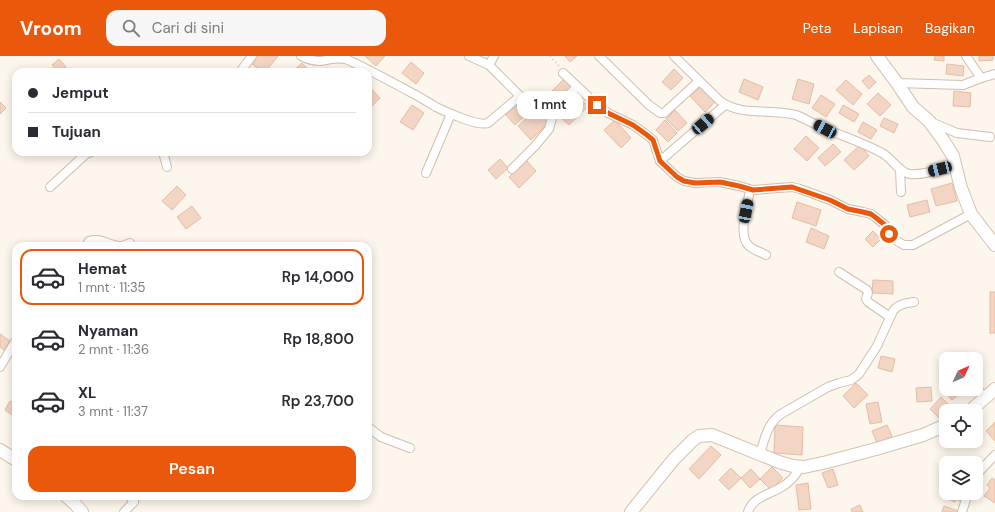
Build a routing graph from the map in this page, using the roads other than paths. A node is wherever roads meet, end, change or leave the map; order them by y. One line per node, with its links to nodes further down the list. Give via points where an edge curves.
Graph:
1 (252, 56): 11 (street)
2 (301, 56): 9 (street, via 320,61)
3 (469, 56): 10 (street)
4 (494, 56): 10 (street)
5 (599, 56): 17 (street, via 660,113 664,113)
6 (674, 56): 17 (street)
7 (877, 56): 18 (street)
8 (966, 56): 16 (street)
9 (332, 57): 12 (street, via 346,59)
10 (489, 65): 20 (street)
11 (243, 68)
12 (364, 68)
13 (372, 72): 23 (street)
14 (563, 73): 19 (street)
15 (995, 74): 16 (street)
16 (980, 78): 18 (street, via 963,85)
17 (699, 81): 21 (street)
18 (897, 83): 24 (street, via 913,107)
19 (577, 88): 22 (street); 28 (street, via 608,113 633,125 653,140)
20 (520, 96): 22 (street); 23 (street, via 485,125)
21 (725, 105): 28 (street); 31 (street, via 736,109 795,115 882,153)
22 (553, 110): 32 (street, via 549,129)
23 (451, 114): 33 (street)
24 (929, 121): 25 (street, via 957,133); 29 (street, via 953,156)
25 (990, 137)
26 (84, 156): 34 (street)
27 (164, 156): 30 (street)
28 (660, 161): 35 (street, via 684,181 720,182)
29 (955, 165): 31 (street, via 915,175 904,173); 37 (street)
30 (167, 167)
31 (900, 168): 36 (street)
32 (512, 169)
33 (426, 173)
34 (50, 187)
35 (750, 190): 37 (street, via 792,187 848,209 867,213 885,225 892,238 904,245 913,245); 41 (street, via 743,236 749,246)
36 (901, 192)
37 (971, 214): 40 (street)
38 (88, 242): 39 (street)
39 (106, 242)
40 (995, 245)
41 (766, 255)
42 (838, 272): 44 (street, via 867,290 868,302)
43 (914, 302): 44 (street, via 895,308)
44 (890, 317): 55 (street, via 877,346 859,374 851,380 828,387 776,417 770,425)
45 (12, 347): 46 (street)
46 (0, 367)
47 (995, 389): 49 (street)
48 (982, 396): 49 (street)
49 (984, 399): 50 (street)
50 (978, 404)
51 (939, 428): 58 (street, via 876,449)
52 (372, 430): 53 (street, via 381,437)
53 (410, 448)
54 (0, 450): 57 (street)
55 (760, 454): 58 (street); 65 (street, via 712,435 699,436 674,459)
56 (995, 455): 59 (street)
57 (12, 458)
58 (800, 467): 66 (street, via 787,484 756,500)
59 (983, 468)
60 (71, 500): 63 (street)
61 (132, 500): 64 (street, via 134,502)
62 (966, 500): 67 (street)
63 (82, 512)
64 (124, 512)
65 (630, 512)
66 (748, 512)
67 (962, 512)

